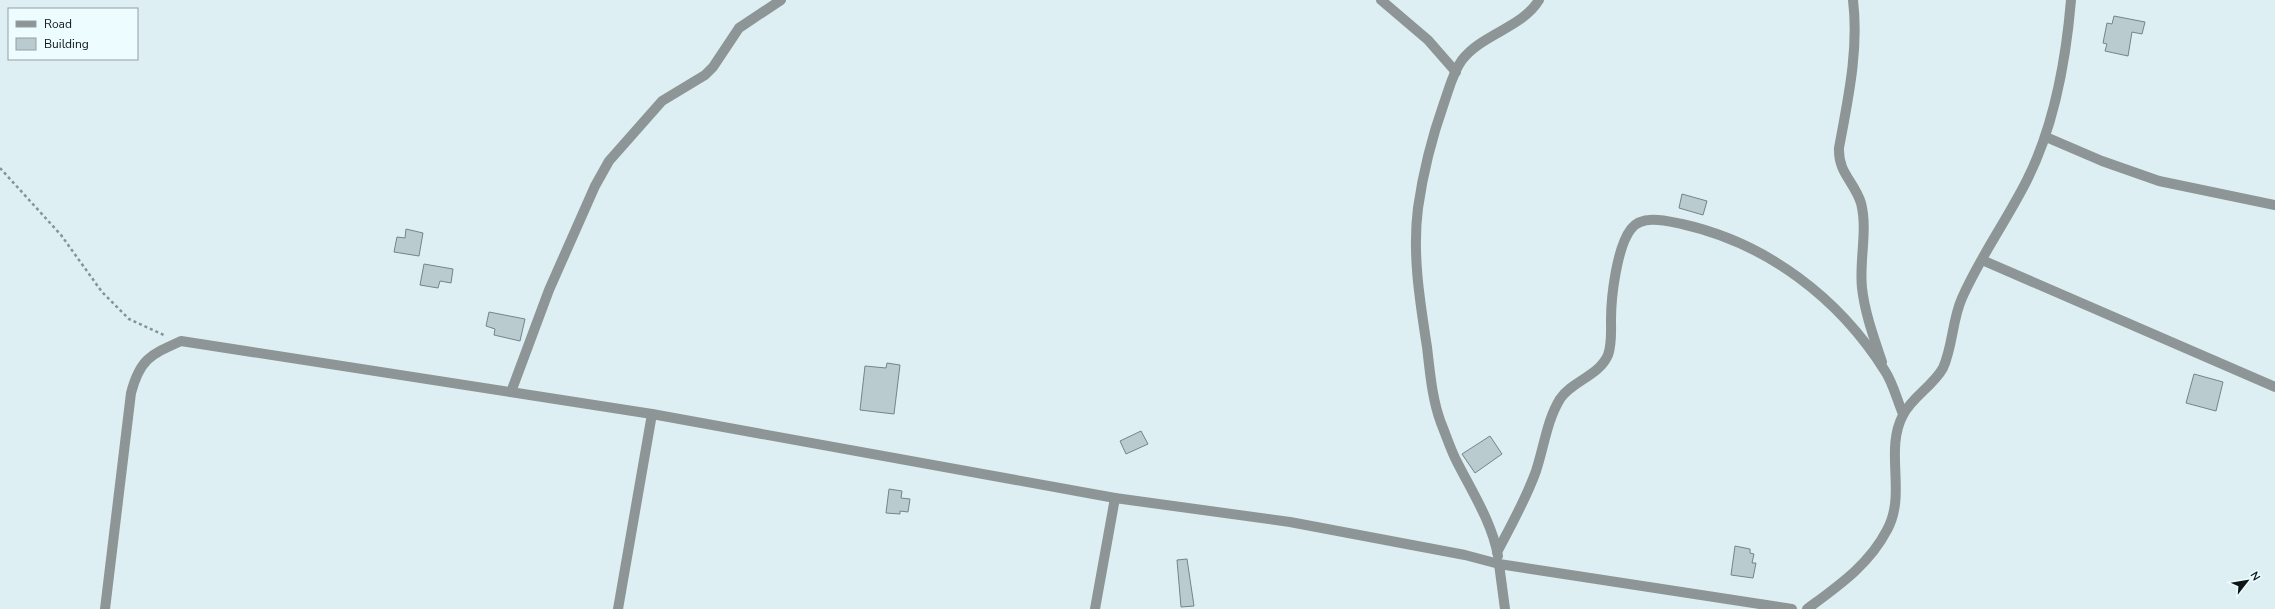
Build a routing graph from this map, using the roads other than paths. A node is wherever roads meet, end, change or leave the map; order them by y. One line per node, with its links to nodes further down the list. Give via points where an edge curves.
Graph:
1 (781, 0): 12 (street, via 739,28 713,67 705,75 662,101 609,161 595,186 549,290)
2 (1381, 0): 6 (street, via 1428,40)
3 (1539, 0): 6 (street, via 1534,8 1518,21 1475,48 1462,60)
4 (1853, 0): 10 (street, via 1856,27 1852,72 1838,160 1861,203 1862,288 1869,321)
5 (2071, 0): 7 (street, via 2056,104)
6 (1456, 72): 16 (street, via 1428,157 1418,209 1417,260 1432,383 1440,420 1455,459 1474,493)
7 (2046, 137): 8 (street, via 2102,161 2159,181); 9 (street, via 2027,180)
8 (2275, 205)
9 (1982, 260): 11 (street); 14 (street, via 1961,299 1942,368)
10 (1886, 372): 14 (street); 16 (street, via 1852,326 1799,276 1752,248 1706,229 1643,220 1632,227 1625,238 1612,296 1611,342 1608,356 1601,366 1561,398 1553,413 1536,471 1522,505)
11 (2275, 387)
12 (511, 392): 13 (street); 18 (street, via 181,341 162,349 141,365 136,375 126,430)
13 (652, 414): 15 (street); 19 (street)
14 (1903, 414): 23 (street, via 1897,430 1894,453 1896,492 1888,530 1854,574)
15 (1115, 498): 17 (street, via 1290,522 1465,555); 20 (street)
16 (1497, 552): 17 (street)
17 (1499, 564): 21 (street); 22 (street)
18 (105, 609)
19 (618, 609)
20 (1095, 609)
21 (1505, 609)
22 (1792, 609)
23 (1807, 609)

